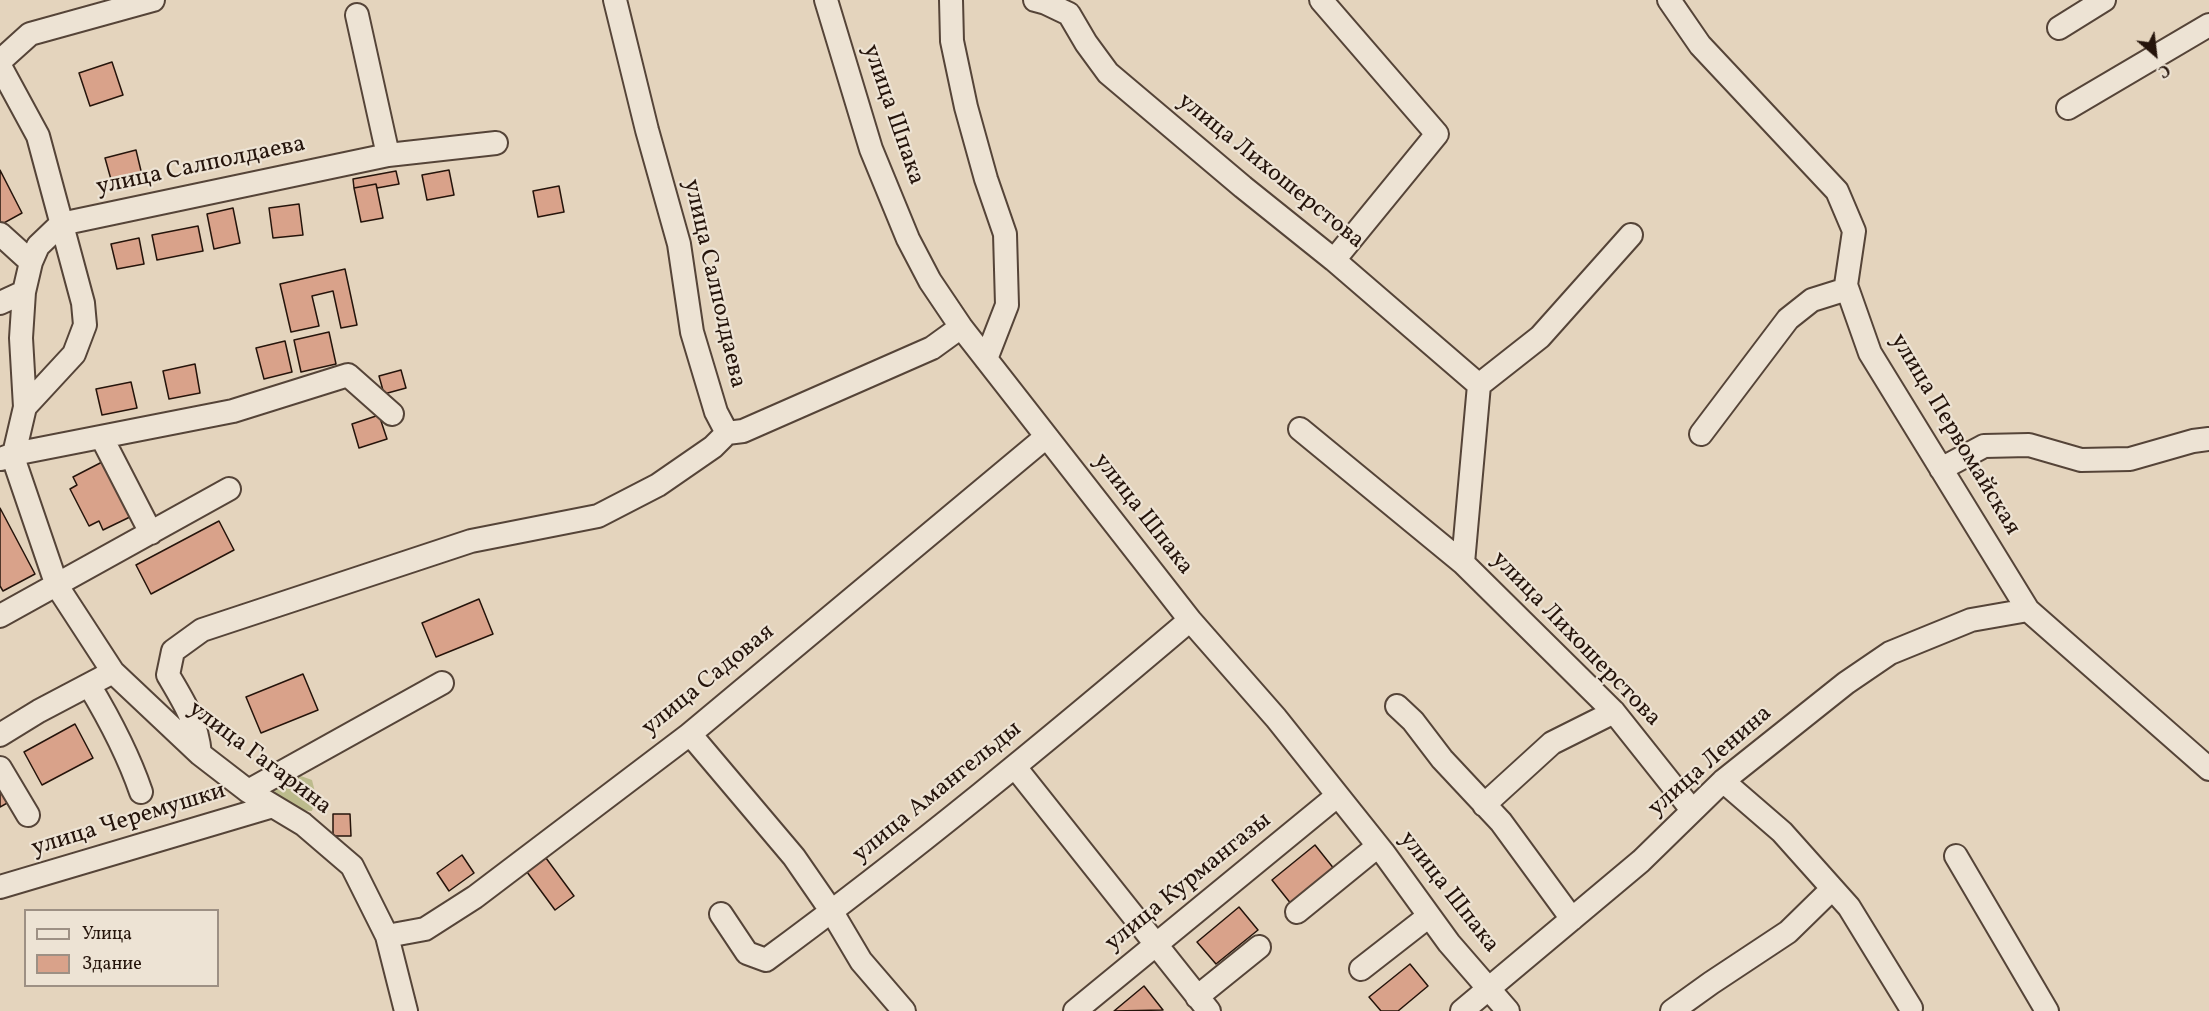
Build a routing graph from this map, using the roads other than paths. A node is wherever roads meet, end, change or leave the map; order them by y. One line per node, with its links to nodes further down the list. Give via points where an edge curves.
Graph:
1 (153, 0): 12 (street, via 30,34)
2 (615, 0): 31 (street, улица Салполдаева, via 679,244 692,332 716,412)
3 (826, 0): 25 (street, улица Шпака, via 871,148 904,229 930,281)
4 (951, 0): 26 (street, via 952,41 966,107 1005,234 1007,305)
5 (1035, 0): 20 (street, улица Лихошерстова, via 1069,14 1108,74)
6 (1321, 0): 20 (street, via 1437,134)
7 (1669, 0): 22 (street, улица Первомайская, via 1700,45 1837,191 1854,231)
8 (2104, 0): 11 (street)
9 (357, 15): 16 (street)
10 (2209, 25): 14 (street)
11 (2059, 28)
12 (0, 61)
13 (0, 66): 17 (street, via 39,136)
14 (2068, 108)
15 (496, 143): 16 (street, улица Салполдаева)
16 (388, 155): 17 (street, улица Салполдаева)
17 (61, 224): 21 (street, via 38,246); 28 (street, via 83,303 85,325 74,354)
18 (0, 234): 21 (street)
19 (1631, 235): 27 (street, via 1540,337)
20 (1334, 260): 27 (street, улица Лихошерстова)
21 (31, 262): 23 (street)
22 (1848, 289): 32 (street, via 1812,300 1788,319); 37 (street, улица Первомайская, via 1870,353)
23 (24, 292): 24 (street); 28 (street, via 21,338)
24 (0, 303)
25 (961, 327): 26 (street, улица Шпака); 31 (street, via 932,348 743,431)
26 (986, 359): 33 (street, улица Шпака)
27 (1479, 384): 40 (street, улица Лихошерстова)
28 (25, 407): 36 (street)
29 (392, 414): 34 (street, via 348,375 233,411)
30 (1300, 429): 40 (street)
31 (727, 433): 52 (street, via 658,485 598,516 471,541 202,630 173,651 168,675 198,733)
32 (1701, 434)
33 (1046, 437): 44 (street, улица Шпака); 50 (street, улица Садовая)
34 (102, 438): 36 (street); 39 (street)
35 (2209, 440): 37 (street, via 2130,459 2081,460 2029,445 1984,446)
36 (10, 459): 41 (street, улица Гагарина)
37 (1941, 469): 42 (street, улица Первомайская)
38 (229, 489): 39 (street)
39 (151, 533): 41 (street)
40 (1463, 563): 49 (street, улица Лихошерстова)
41 (57, 586): 43 (street); 45 (street, улица Гагарина)
42 (2028, 610): 55 (street, улица Первомайская); 56 (street, улица Ленина, via 1971,620 1890,653)
43 (0, 616)
44 (1190, 620): 53 (street, улица Амангельды); 59 (street, улица Шпака, via 1276,718)
45 (112, 672): 47 (street); 52 (street, улица Гагарина)
46 (442, 683): 57 (street)
47 (89, 685): 51 (street); 58 (street, via 112,723)
48 (1397, 706): 60 (street)
49 (1614, 712): 60 (street, via 1552,743); 62 (street, улица Лихошерстова)
50 (690, 734): 68 (street, via 794,857); 73 (street, улица Садовая, via 475,897 425,929)
51 (0, 735)
52 (200, 754): 57 (street, улица Гагарина)
53 (1015, 767): 68 (street, улица Амангельды); 74 (street)
54 (0, 768): 63 (street)
55 (2209, 769)
56 (1723, 781): 62 (street, улица Ленина); 67 (street, via 1782,832)
57 (248, 791): 61 (street, улица Гагарина)
58 (141, 792)
59 (1337, 796): 64 (street, улица Шпака); 74 (street, улица Курмангазы)
60 (1484, 805): 72 (street, via 1501,822)
61 (273, 806): 66 (street, улица Черемушки); 73 (street, улица Гагарина, via 303,824 352,866)
62 (1692, 810): 72 (street, улица Ленина, via 1641,861)
63 (28, 815)
64 (1378, 846): 69 (street); 71 (street, улица Шпака)
65 (1956, 856): 86 (street)
66 (0, 887)
67 (1832, 889): 79 (street, via 1848,907); 85 (street, via 1788,932)
68 (832, 912): 70 (street, улица Амангельды, via 766,960 747,953); 81 (street, via 861,961)
69 (1297, 912)
70 (721, 914)
71 (1429, 916): 76 (street); 77 (street, улица Шпака)
72 (1572, 919): 77 (street, улица Ленина)
73 (387, 936): 80 (street, улица Гагарина)
74 (1155, 945): 78 (street); 82 (street, улица Курмангазы)
75 (1259, 947): 78 (street)
76 (1361, 969)
77 (1489, 988): 83 (street, улица Ленина); 84 (street, улица Шпака)
78 (1203, 1004)
79 (1911, 1008)
80 (406, 1011)
81 (904, 1011)
82 (1075, 1011)
83 (1462, 1011)
84 (1508, 1011)
85 (1672, 1011)
86 (2047, 1011)

